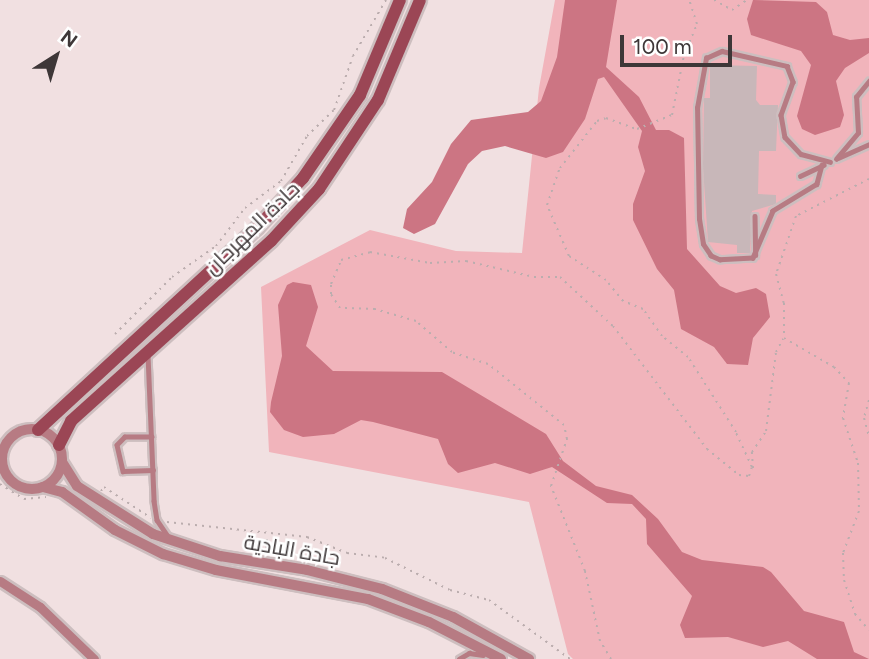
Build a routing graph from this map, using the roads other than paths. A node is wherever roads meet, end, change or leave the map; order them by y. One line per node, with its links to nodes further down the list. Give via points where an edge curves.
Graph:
1 (400, 0): 12 (main road, جادة المهرجان, via 360,94 303,178 257,228)
2 (420, 0): 11 (main road, جادة المهرجان, via 379,100 319,189 271,241)
3 (869, 81): 5 (lane, via 856,97 858,133)
4 (869, 144): 5 (lane)
5 (836, 159): 6 (lane)
6 (830, 162): 7 (lane); 10 (lane, via 801,154 785,138 781,115 793,82 787,66 722,51 706,58 697,108 703,244 720,260 744,261)
7 (822, 165): 8 (lane); 10 (lane, via 819,182 773,211)
8 (800, 176)
9 (755, 216): 10 (lane)
10 (756, 256)
11 (148, 352): 15 (lane); 16 (main road, جادة المهرجان, via 71,421)
12 (38, 430): 13 (street); 16 (street)
13 (17, 433): 14 (street); 18 (street, via 4,450)
14 (0, 435)
15 (152, 437): 19 (lane); 19 (lane, via 122,438 117,446 123,471)
16 (58, 445): 17 (street)
17 (62, 462): 20 (street, via 54,480); 21 (street, جادة البادية, via 74,483 107,508)
18 (2, 463): 20 (street, via 18,485)
19 (153, 470): 21 (lane, via 158,520)
20 (43, 487): 25 (street, جادة البادية, via 58,491 114,530 172,557 368,599 439,626)
21 (172, 541): 26 (street, جادة البادية, via 220,556 332,575 406,597 477,628)
22 (0, 580): 23 (street, via 40,607)
23 (94, 659)
24 (459, 659): 25 (lane, via 472,652)
25 (499, 659)
26 (529, 659)

